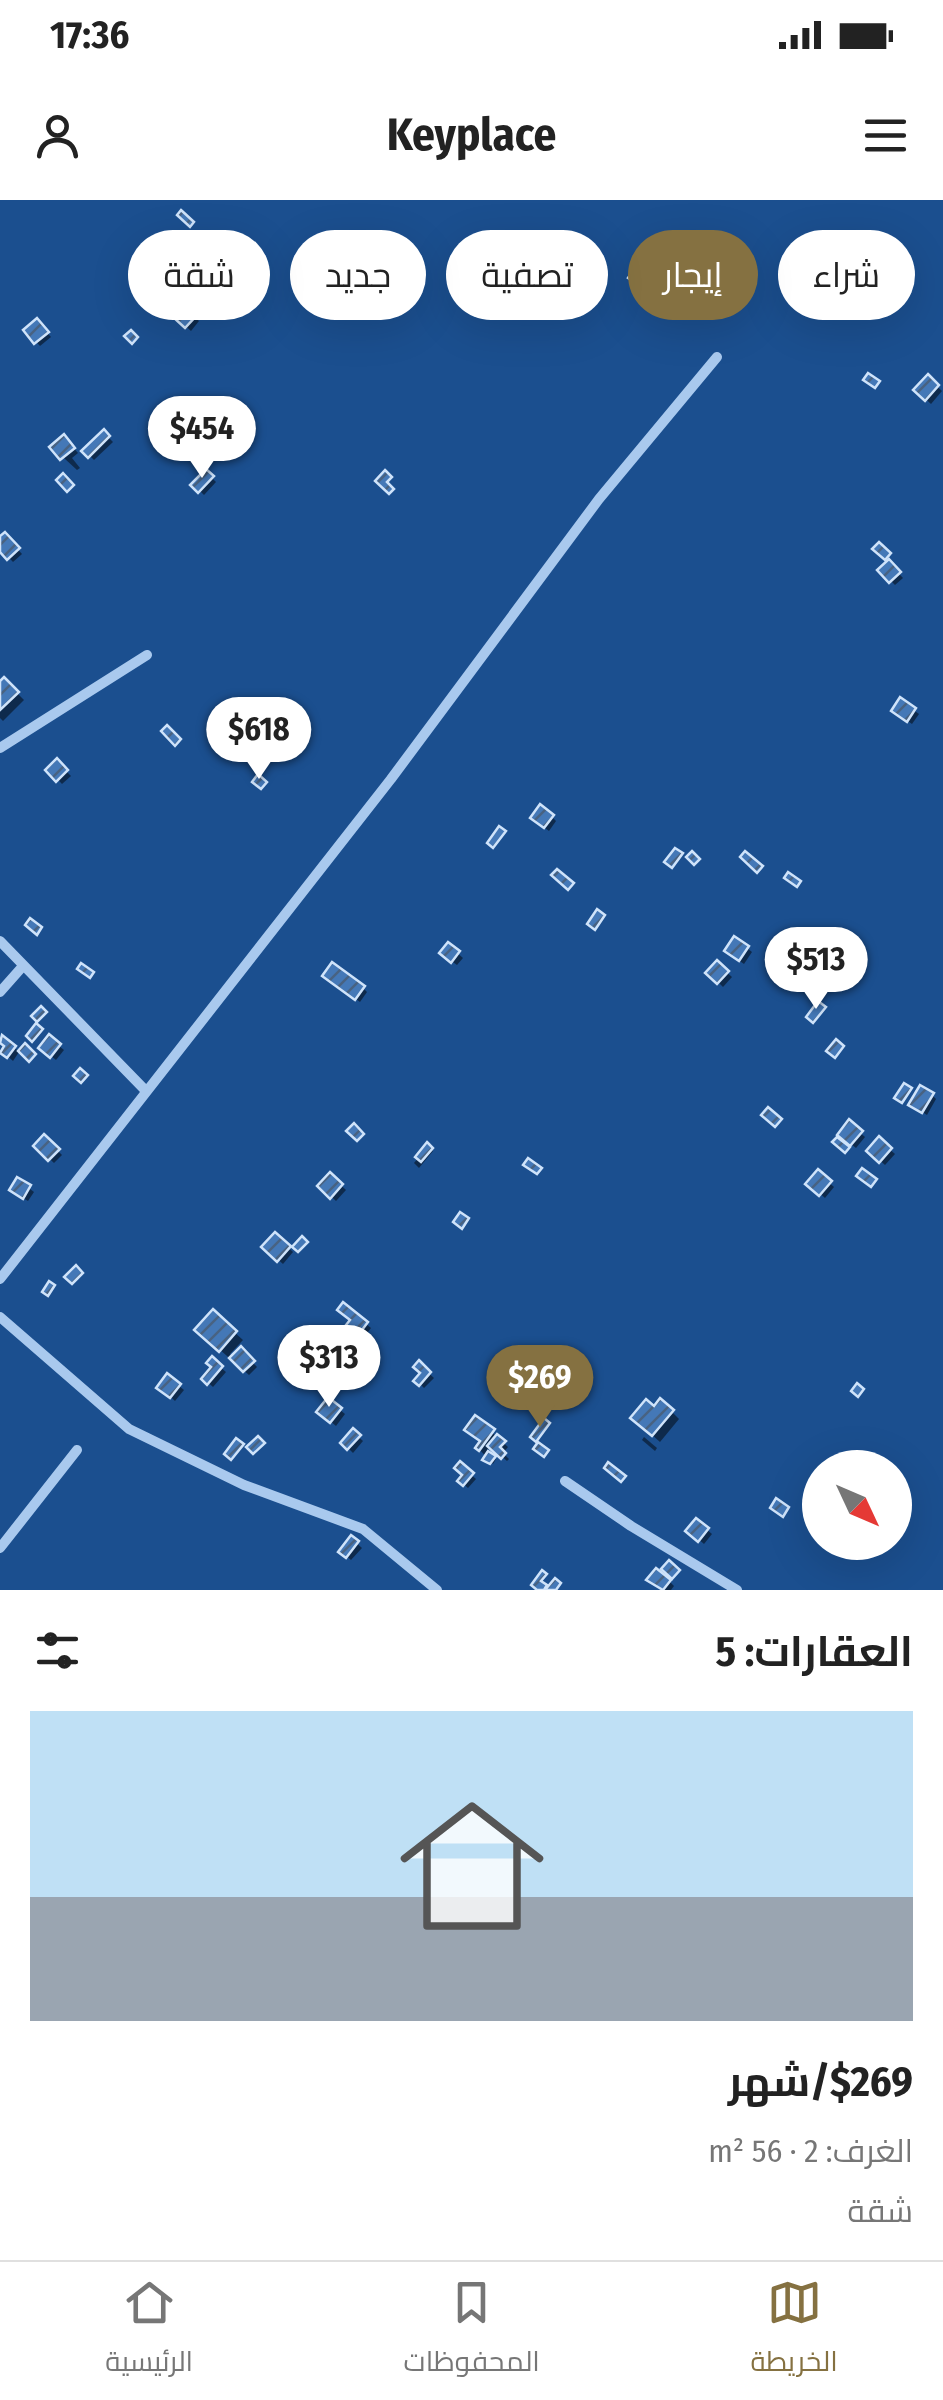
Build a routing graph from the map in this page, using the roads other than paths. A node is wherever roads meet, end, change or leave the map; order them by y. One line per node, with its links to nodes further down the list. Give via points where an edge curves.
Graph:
1 (717, 357): 7 (street, via 599,499)
2 (147, 655): 3 (street)
3 (0, 748)
4 (0, 941): 5 (street)
5 (23, 966): 6 (street); 7 (street)
6 (0, 992)
7 (146, 1091): 8 (street)
8 (0, 1279)
9 (0, 1317): 13 (street, via 128,1429 244,1484 363,1529)
10 (77, 1450): 12 (street)
11 (565, 1481): 14 (street)
12 (0, 1548)
13 (437, 1590)
14 (737, 1590)

